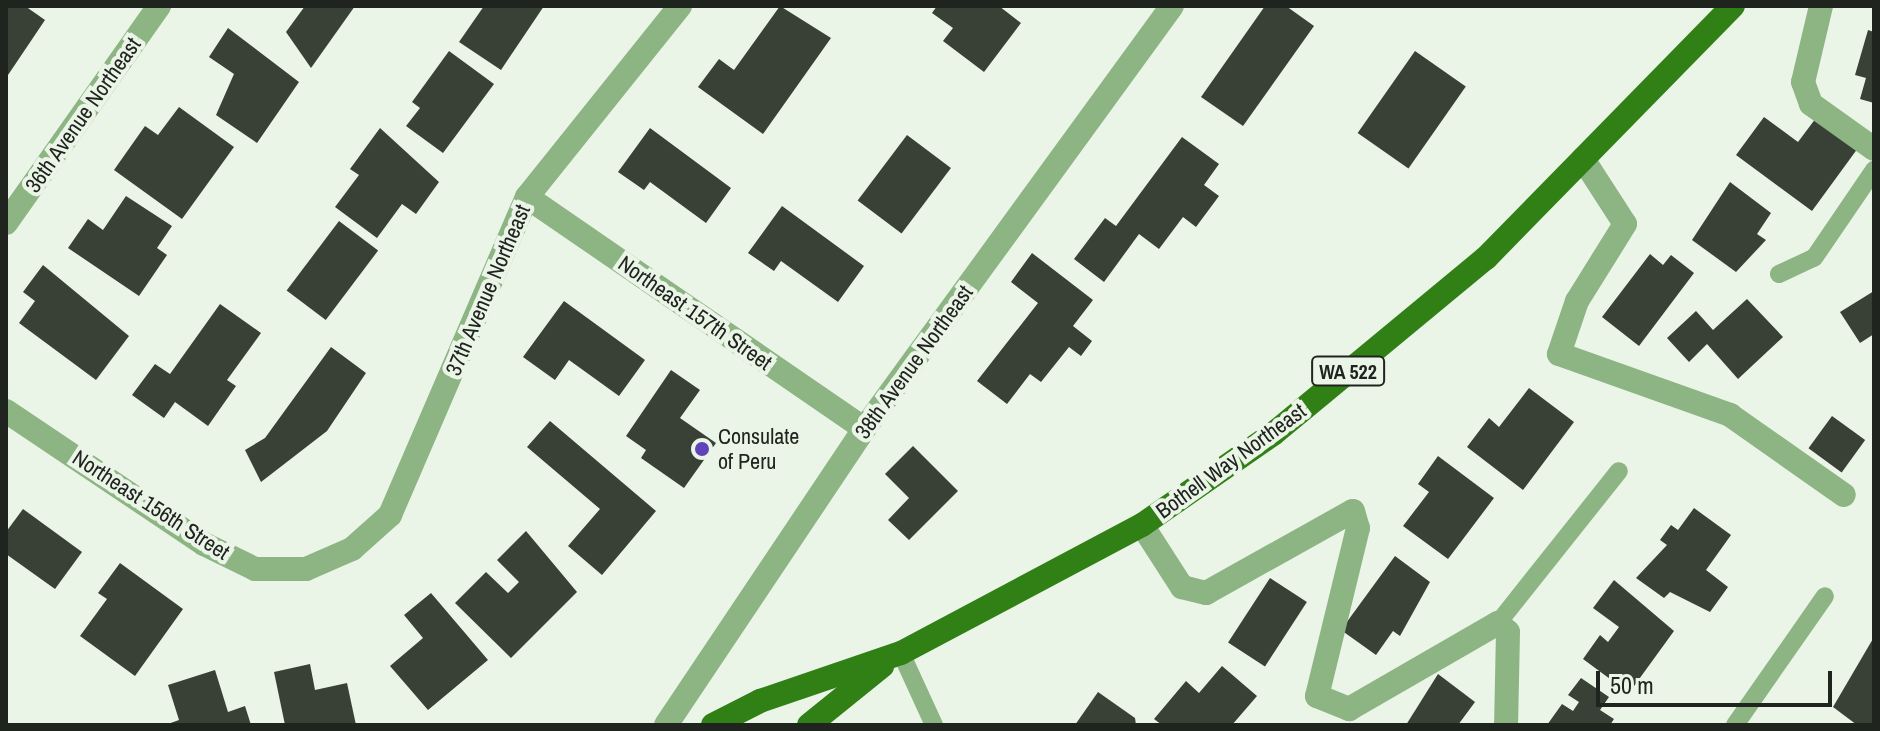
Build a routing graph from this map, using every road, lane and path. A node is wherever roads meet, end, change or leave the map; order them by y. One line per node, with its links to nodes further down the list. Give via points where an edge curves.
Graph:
1 (159, 6): 10 (street, 36th Avenue Northeast)
2 (680, 6): 9 (street, 37th Avenue Northeast)
3 (1172, 6): 13 (street, 38th Avenue Northeast)
4 (1733, 6): 7 (main road, Bothell Way Northeast / WA 522)
5 (1821, 6): 6 (street, via 1803,82 1811,104)
6 (1874, 149)
7 (1583, 159): 15 (street, via 1625,224 1577,301 1559,354 1730,415); 16 (main road, Bothell Way Northeast / WA 522, via 1486,258 1273,434)
8 (1874, 170): 11 (lane, via 1814,258)
9 (527, 197): 13 (street, Northeast 157th Street); 17 (street, 37th Avenue Northeast, via 390,515 352,549)
10 (6, 223)
11 (1779, 274)
12 (6, 411): 17 (street, Northeast 156th Street, via 204,544 255,569)
13 (864, 429): 21 (street, 38th Avenue Northeast)
14 (1619, 471): 19 (lane)
15 (1844, 495)
16 (1142, 525): 19 (street, via 1182,587 1206,593 1343,513 1360,517 1316,686 1325,705 1338,709); 20 (main road, Bothell Way Northeast / WA 522)
17 (306, 569)
18 (1825, 596): 26 (lane)
19 (1498, 623): 25 (street, via 1508,632)
20 (897, 655): 22 (main road, Bothell Way Northeast / WA 522, via 760,701); 23 (main road, Bothell Way Northeast / WA 522); 24 (lane)
21 (666, 725)
22 (713, 725)
23 (809, 725)
24 (934, 725)
25 (1506, 725)
26 (1735, 725)

